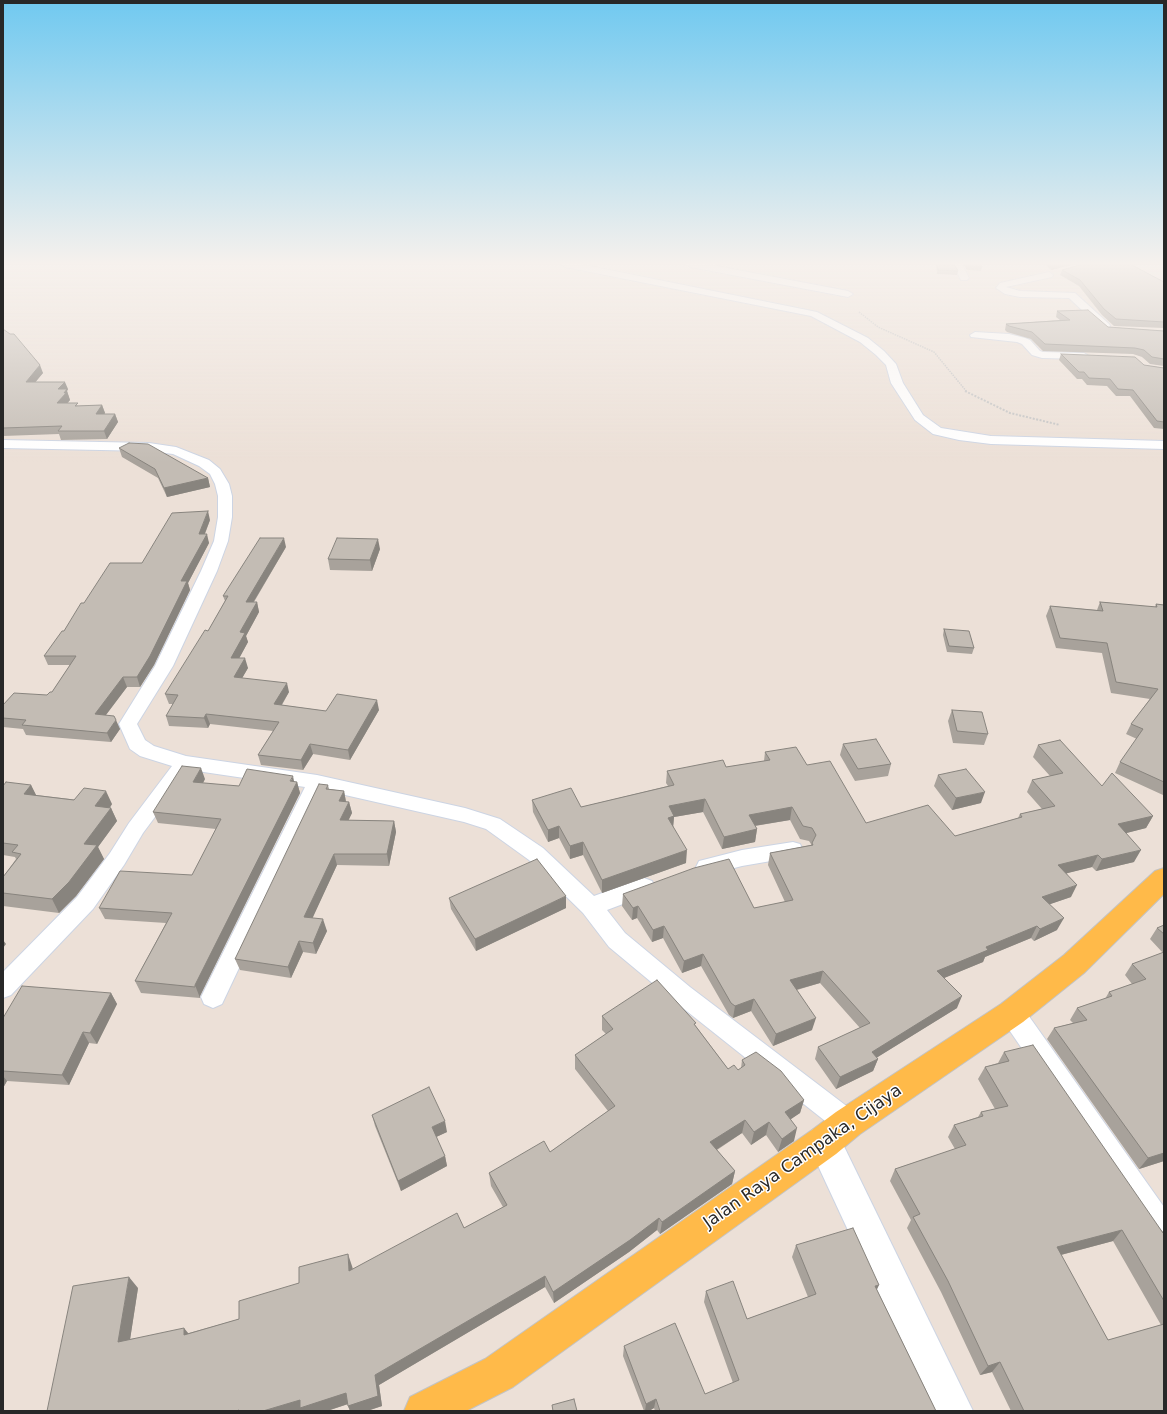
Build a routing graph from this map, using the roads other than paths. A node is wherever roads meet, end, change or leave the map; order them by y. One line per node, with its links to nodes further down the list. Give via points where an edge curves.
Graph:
1 (845, 330): 5 (street, via 864,340 891,364 897,383 919,417 937,431 991,440)
2 (975, 335): 3 (street, via 1021,340 1036,353 1048,356)
3 (1095, 357)
4 (3, 444): 6 (street, via 176,450 204,463 215,472 222,484 225,517 222,541 164,666 128,724 137,744 147,751)
5 (1164, 446)
6 (185, 763): 7 (street); 13 (street, via 136,828 85,903)
7 (317, 782): 12 (street, via 465,815 493,824 536,854); 14 (street)
8 (802, 848): 9 (street, via 742,858)
9 (689, 871)
10 (1164, 878): 15 (main road, Jalan Raya Campaka, Cijaya, via 1074,964)
11 (663, 880): 12 (street)
12 (591, 907): 16 (street, via 617,940 682,994)
13 (3, 988)
14 (213, 997)
15 (1012, 1013): 16 (main road, Jalan Raya Campaka, Cijaya); 17 (street)
16 (836, 1132): 18 (main road, Jalan Raya Campaka, Cijaya, via 499,1373); 19 (street)
17 (1164, 1233)
18 (424, 1411)
19 (953, 1411)

